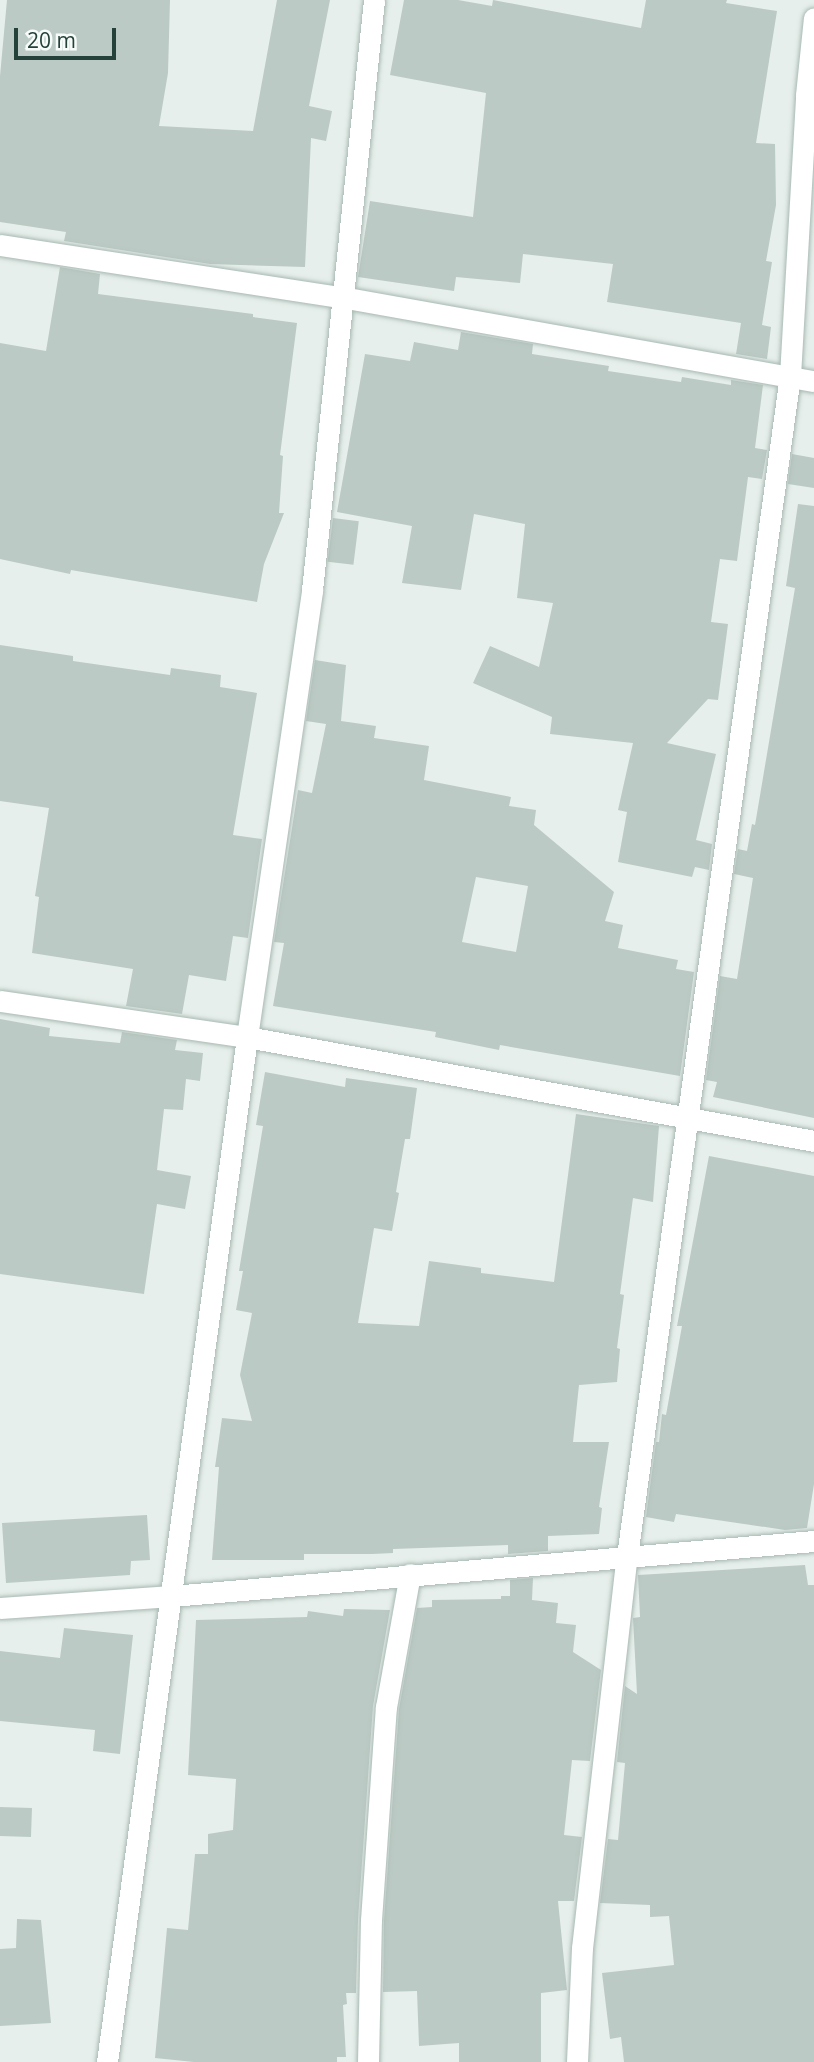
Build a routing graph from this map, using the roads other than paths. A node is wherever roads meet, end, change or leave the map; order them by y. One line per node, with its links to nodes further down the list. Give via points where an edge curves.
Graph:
1 (374, 0): 4 (street)
2 (814, 18): 5 (street)
3 (0, 245): 4 (street)
4 (341, 297): 5 (street); 8 (street, via 312,590)
5 (790, 376): 6 (street); 9 (street)
6 (814, 381)
7 (0, 1001): 8 (street)
8 (247, 1037): 9 (street); 14 (street)
9 (689, 1118): 10 (street); 12 (street)
10 (814, 1141)
11 (814, 1541): 12 (street)
12 (626, 1556): 13 (street); 18 (street, via 582,1948)
13 (410, 1574): 14 (street); 17 (street, via 386,1707 371,1920)
14 (172, 1596): 15 (street); 16 (street)
15 (0, 1608)
16 (107, 2062)
17 (368, 2062)
18 (577, 2062)

